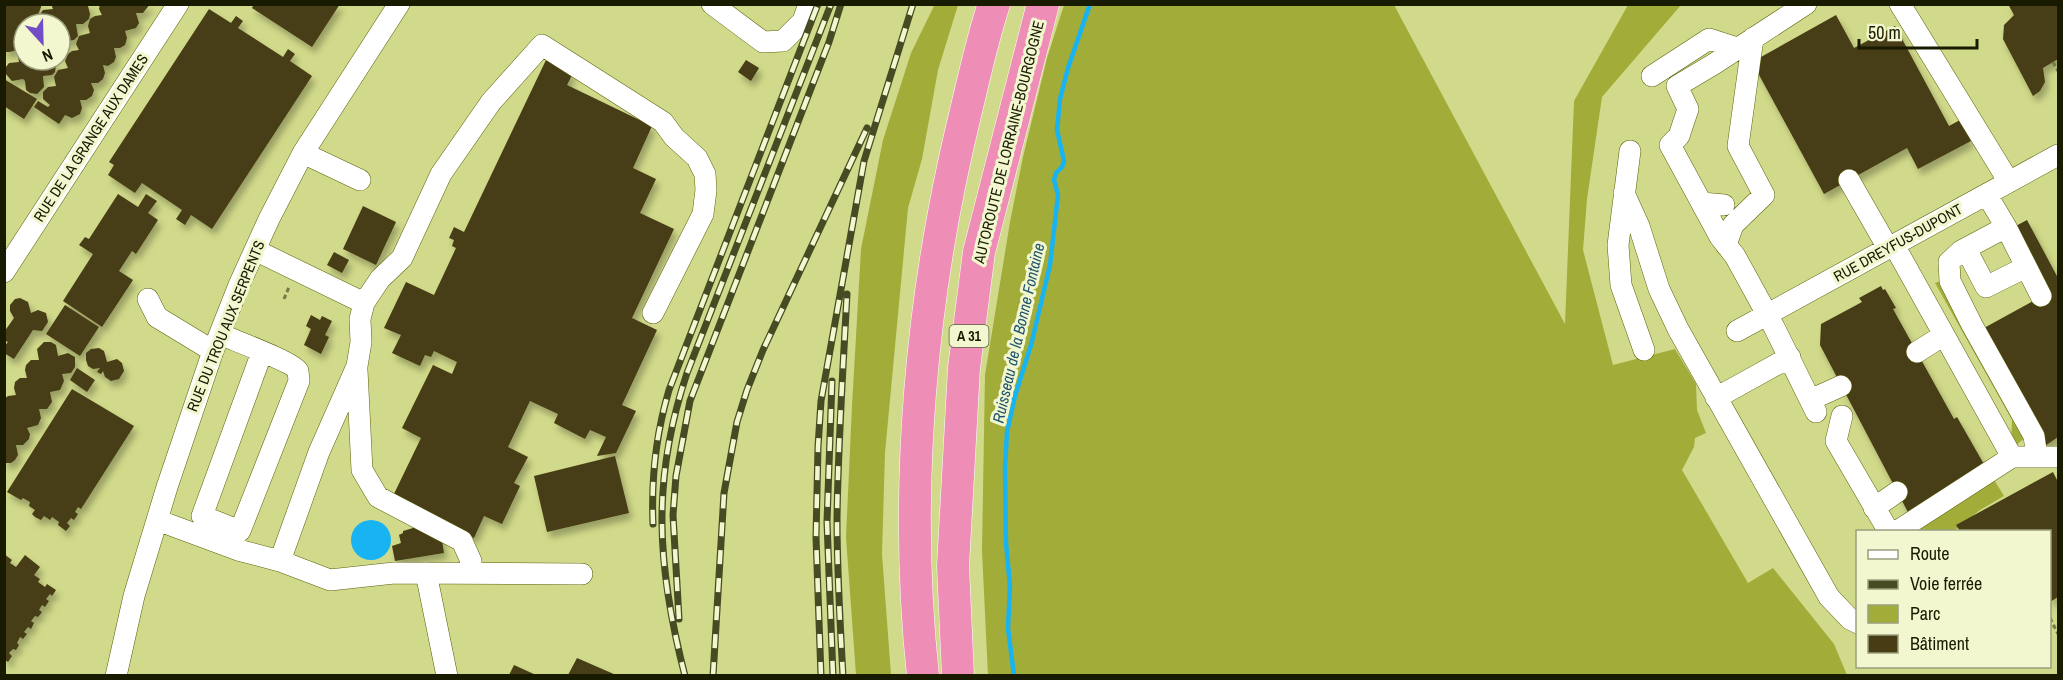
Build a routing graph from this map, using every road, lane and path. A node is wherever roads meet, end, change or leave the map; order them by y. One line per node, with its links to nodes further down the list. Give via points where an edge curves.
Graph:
1 (178, 4): 29 (street, RUE DE LA GRANGE AUX DAMES)
2 (399, 4): 14 (street, RUE DU TROU AUX SERPENTS)
3 (712, 4): 4 (street, via 763,42 783,41 803,21)
4 (808, 4)
5 (994, 4): 61 (highway, A 31, via 955,155 926,334 916,479)
6 (1043, 4): 62 (highway, AUTOROUTE DE LORRAINE-BOURGOGNE / A 31, via 982,240 964,368 953,566)
7 (1806, 4): 9 (street)
8 (1900, 4): 19 (street)
9 (1745, 43): 12 (street, via 1709,39); 16 (street, via 1677,86 1694,116 1670,145); 24 (street, via 1738,146 1764,195 1733,225)
10 (2053, 62): 11 (path)
11 (2058, 71)
12 (1652, 76)
13 (1630, 151): 20 (street)
14 (303, 153): 17 (street); 27 (street, RUE DU TROU AUX SERPENTS)
15 (2058, 155): 19 (street, RUE DREYFUS-DUPONT)
16 (1693, 173): 22 (street); 24 (street)
17 (360, 180)
18 (1849, 180): 25 (street)
19 (2010, 182): 21 (street, RUE DREYFUS-DUPONT)
20 (1624, 193): 38 (street, via 1618,246 1621,285); 44 (street, via 1659,289)
21 (1987, 195): 23 (street); 25 (street, RUE DREYFUS-DUPONT)
22 (1724, 206)
23 (2006, 227): 26 (street); 28 (street)
24 (1726, 245): 34 (street)
25 (1891, 247): 34 (street, RUE DREYFUS-DUPONT); 36 (street)
26 (1966, 249): 28 (street, via 1986,286); 47 (street, via 1949,262 1950,281 2034,436)
27 (255, 250): 32 (street); 37 (street, RUE DU TROU AUX SERPENTS)
28 (2026, 267): 30 (street)
29 (4, 272)
30 (2041, 296)
31 (148, 299): 37 (street, via 157,317)
32 (364, 303): 33 (street, via 380,279 402,258 441,174 491,102 542,45 663,122 697,158 705,174 703,214); 42 (street)
33 (653, 313)
34 (1767, 315): 35 (street, RUE DREYFUS-DUPONT); 41 (street)
35 (1737, 331)
36 (1944, 335): 40 (street); 46 (street)
37 (216, 343): 39 (street); 51 (street, RUE DU TROU AUX SERPENTS)
38 (1644, 350)
39 (262, 352): 39 (street, via 292,365 299,381 240,531 202,516)
40 (1917, 352)
41 (1790, 357): 43 (street, via 1813,406); 44 (street)
42 (357, 366): 54 (street, via 319,452); 56 (street, via 362,470 378,497 462,541 471,561)
43 (1841, 386)
44 (1716, 398): 58 (street, via 1829,597)
45 (1842, 416): 50 (street, via 1836,441)
46 (2012, 457): 47 (street); 53 (street)
47 (2037, 457): 48 (street)
48 (2058, 457)
49 (1897, 492): 50 (street)
50 (1874, 508): 52 (street)
51 (157, 520): 54 (street); 59 (street, RUE DU TROU AUX SERPENTS)
52 (1888, 530)
53 (1898, 530)
54 (280, 561): 55 (street, via 330,580)
55 (426, 573): 56 (street); 60 (street)
56 (469, 573): 57 (street)
57 (582, 574)
58 (1856, 622)
59 (116, 675)
60 (447, 675)
61 (922, 675)
62 (958, 675)

